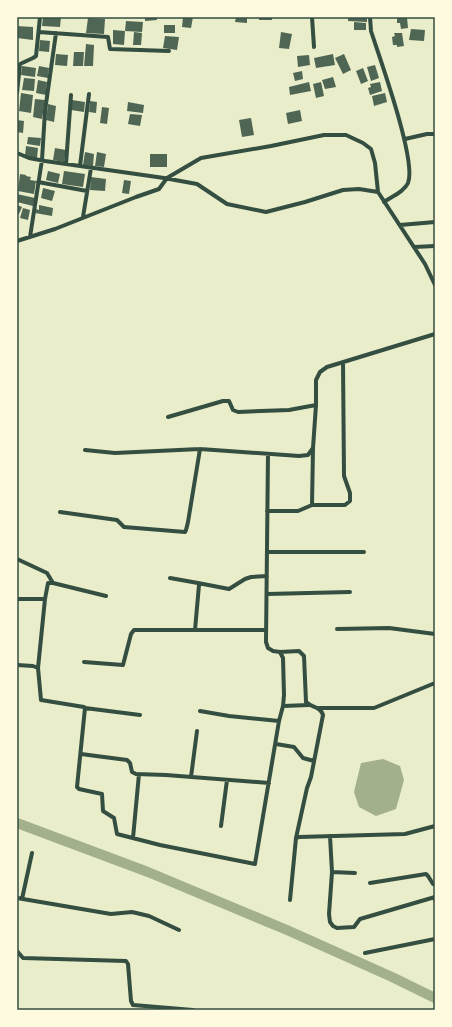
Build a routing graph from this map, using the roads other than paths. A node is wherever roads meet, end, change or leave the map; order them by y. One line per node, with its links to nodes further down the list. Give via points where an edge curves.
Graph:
1 (34, 17): 2 (street)
2 (40, 17): 5 (street)
3 (312, 17): 7 (street)
4 (370, 17): 13 (street, via 371,31)
5 (39, 32): 6 (street); 9 (street, via 35,58 20,64)
6 (56, 34): 8 (street, via 108,37 110,49); 15 (street, via 45,111)
7 (314, 48)
8 (169, 51)
9 (17, 93)
10 (89, 94): 17 (street)
11 (71, 95): 16 (street)
12 (435, 134): 13 (street)
13 (405, 139): 23 (street, via 410,174 408,185)
14 (17, 153): 15 (street)
15 (42, 160): 16 (street); 20 (street)
16 (66, 164): 17 (street)
17 (80, 166): 18 (street)
18 (91, 168): 19 (street); 21 (street)
19 (167, 178): 22 (street, via 197,184 227,204 266,212 343,190); 22 (street, via 201,158 324,135 346,136 371,149); 24 (street, via 159,189)
20 (38, 182): 21 (street); 27 (street)
21 (87, 191): 24 (street)
22 (378, 192): 23 (street)
23 (384, 202): 26 (street)
24 (83, 217): 27 (street)
25 (435, 222): 26 (street)
26 (400, 225): 29 (street)
27 (30, 237): 28 (street)
28 (17, 241)
29 (414, 246): 30 (street); 31 (street)
30 (435, 246)
31 (435, 285)
32 (435, 334): 33 (street)
33 (344, 362): 34 (street, via 320,372 316,380); 40 (street, via 344,476 350,501 345,505)
34 (316, 405): 35 (street, via 289,410 238,412 224,400); 36 (street)
35 (168, 417)
36 (313, 448): 39 (street, via 308,455); 40 (street)
37 (200, 449): 38 (street, via 115,453); 39 (street); 42 (street, via 185,532 124,527 117,520)
38 (85, 450)
39 (268, 454): 41 (street)
40 (312, 505): 41 (street, via 298,511)
41 (267, 511): 43 (street)
42 (60, 512)
43 (267, 552): 44 (street); 46 (street)
44 (364, 552)
45 (17, 559): 48 (street, via 47,573)
46 (267, 576): 49 (street, via 245,579 229,589); 51 (street)
47 (170, 578): 49 (street)
48 (53, 583): 52 (street); 54 (street, via 48,584)
49 (198, 583): 55 (street, via 200,586)
50 (350, 592): 51 (street)
51 (267, 594): 56 (street)
52 (106, 596)
53 (17, 599): 54 (street)
54 (45, 599): 62 (street)
55 (195, 630): 56 (street); 60 (street, via 134,630 123,665)
56 (266, 630): 59 (street, via 268,648)
57 (337, 630): 58 (street, via 388,628)
58 (435, 634)
59 (280, 652): 64 (street, via 299,651 304,656 304,696); 65 (street, via 283,658)
60 (84, 662)
61 (17, 665): 62 (street)
62 (38, 668): 66 (street, via 41,700)
63 (435, 683): 67 (street, via 374,708)
64 (308, 705): 65 (street); 67 (street)
65 (283, 706): 70 (street)
66 (85, 708): 69 (street); 73 (street)
67 (318, 708): 74 (street, via 323,715)
68 (200, 711): 70 (street)
69 (140, 715)
70 (279, 721): 72 (street)
71 (197, 731): 76 (street)
72 (276, 744): 74 (street, via 294,747 303,758); 78 (street)
73 (81, 754): 75 (street, via 127,760 134,774); 82 (street, via 77,787 102,794 103,811 114,818 117,834)
74 (314, 761): 83 (street)
75 (139, 774): 76 (street); 82 (street)
76 (191, 777): 77 (street)
77 (227, 780): 78 (street); 79 (street)
78 (269, 783): 82 (street, via 255,864)
79 (221, 826)
80 (435, 826): 81 (street, via 405,834)
81 (330, 836): 83 (street); 85 (street)
82 (133, 838)
83 (296, 838): 92 (street)
84 (32, 853): 91 (street)
85 (332, 872): 86 (street); 89 (street, via 329,914 330,922 337,928 354,927 360,919)
86 (356, 873)
87 (370, 883): 88 (street, via 426,874)
88 (435, 884)
89 (435, 897): 93 (street)
90 (17, 898): 91 (street)
91 (22, 899): 94 (street, via 111,914 144,914)
92 (290, 900)
93 (435, 900)
94 (179, 930)
95 (435, 938): 97 (street)
96 (17, 951): 98 (street, via 23,958 124,961 128,964 133,1005)
97 (365, 953)
98 (193, 1010)

